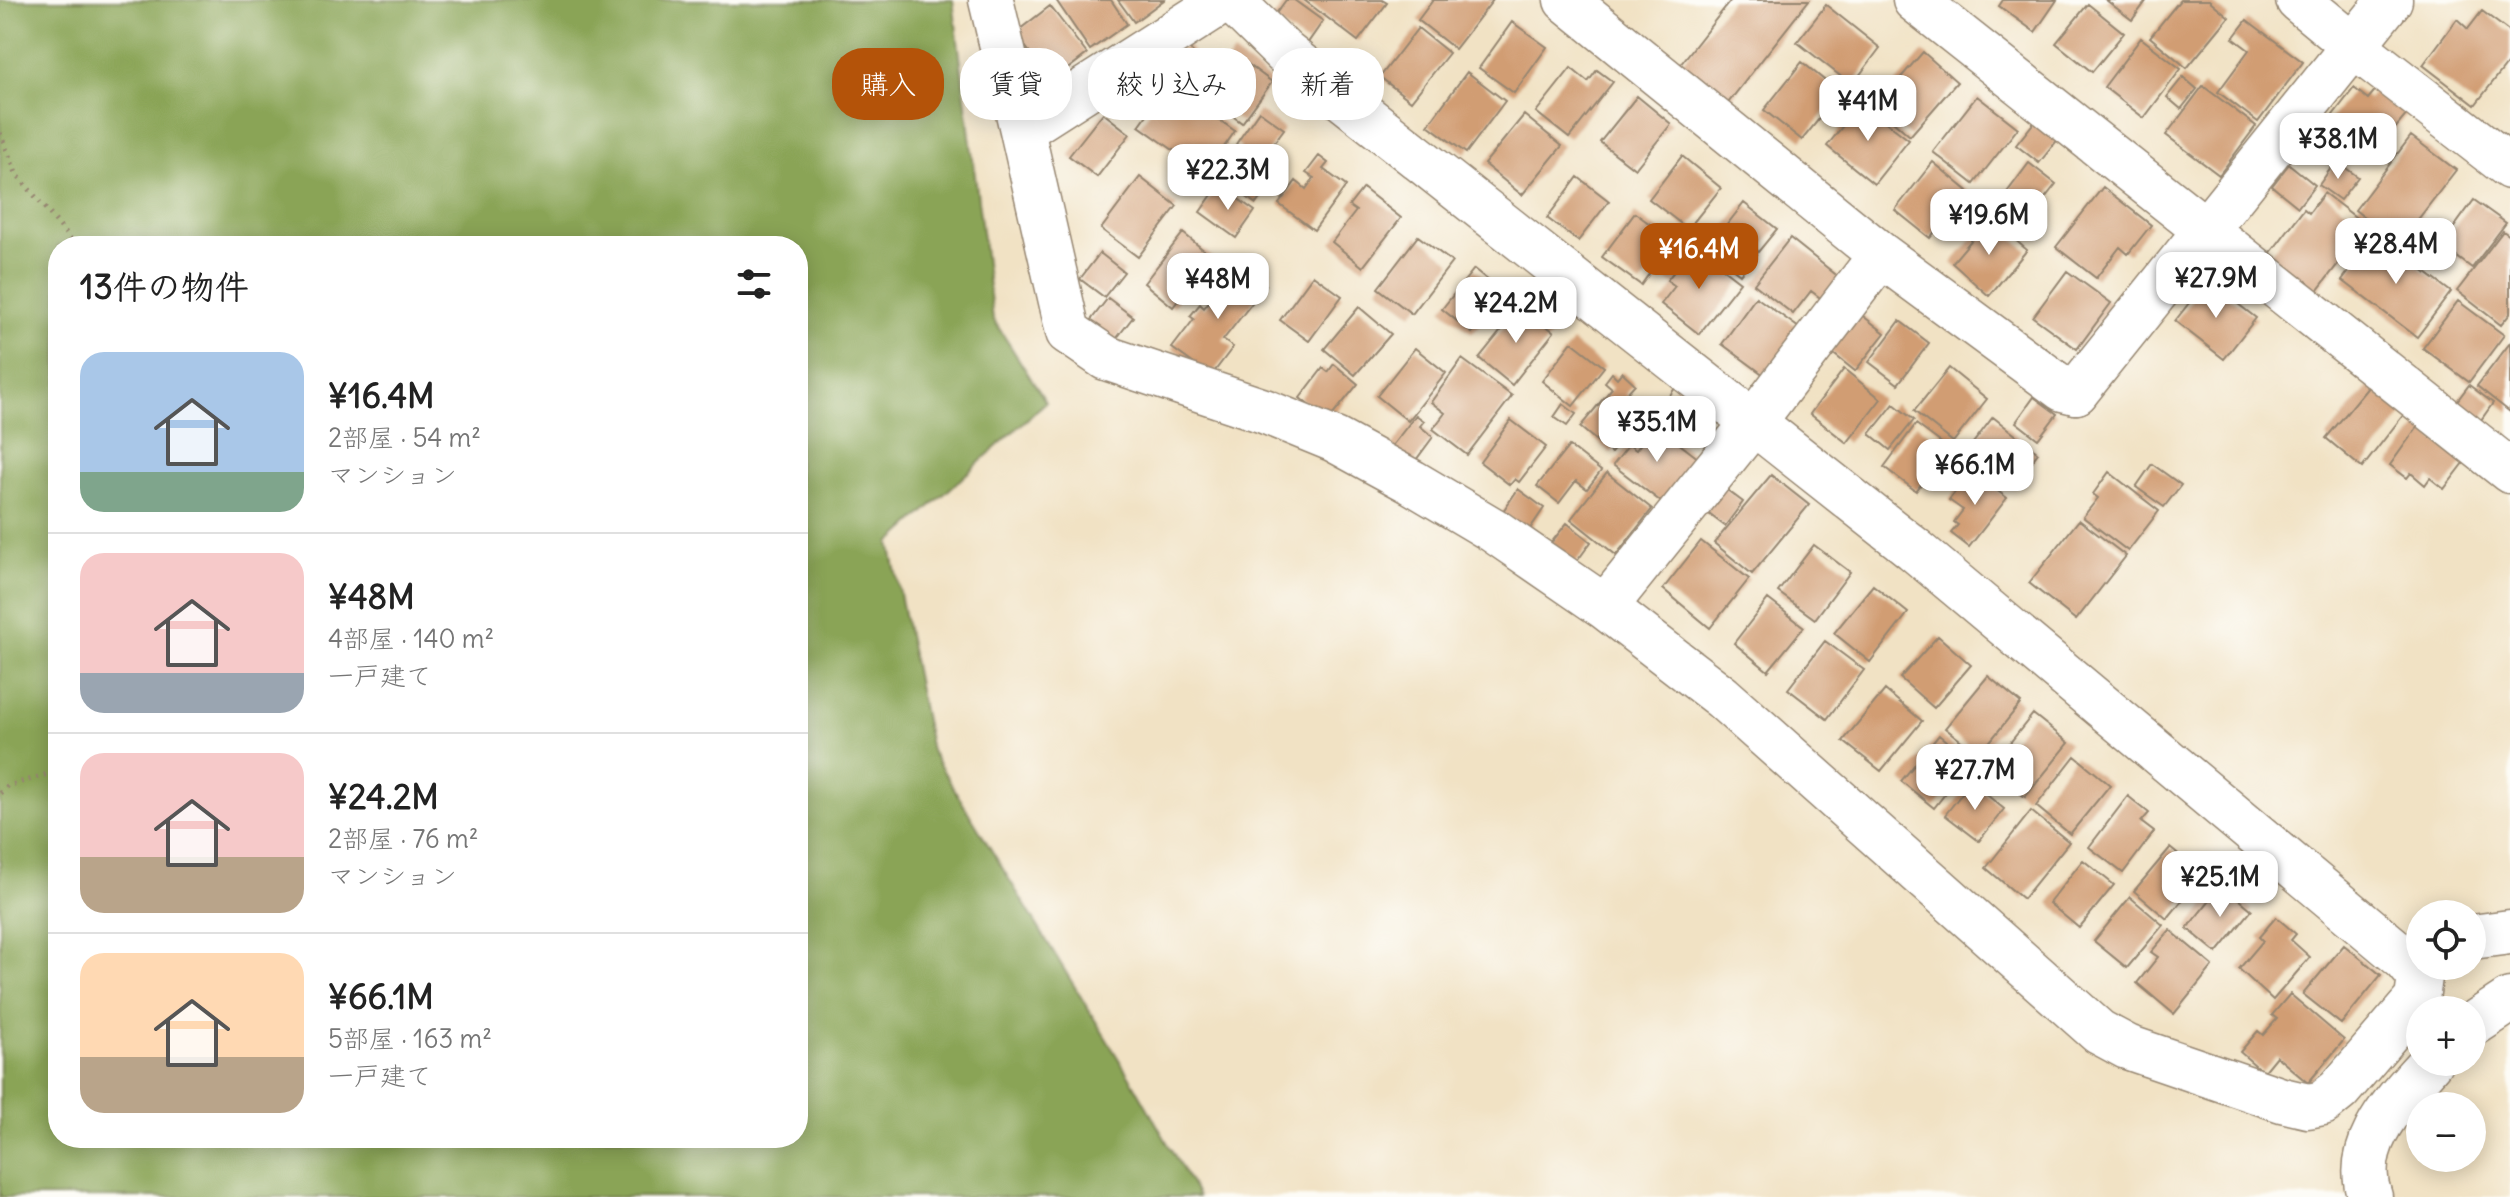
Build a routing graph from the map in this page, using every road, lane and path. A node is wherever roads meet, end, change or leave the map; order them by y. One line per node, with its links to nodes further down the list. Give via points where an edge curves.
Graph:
1 (991, 0): 9 (street)
2 (1225, 0): 9 (street)
3 (1231, 0): 15 (street, via 1285,53)
4 (1566, 0): 14 (street)
5 (1915, 0): 12 (street)
6 (2298, 0): 8 (street)
7 (2390, 0): 8 (street)
8 (2355, 47): 11 (street); 12 (street)
9 (1022, 130): 17 (street, via 1068,332 1106,358 1335,440 1493,530)
10 (0, 133): 13 (path, via 16,173)
11 (2510, 167)
12 (2206, 230): 14 (street, via 2076,392 2063,389); 16 (street)
13 (68, 236)
14 (1881, 255): 15 (street)
15 (1752, 424): 17 (street); 22 (street, via 1914,549)
16 (2510, 471)
17 (1605, 607): 23 (street, via 1722,697 2099,1032 2127,1047 2282,1100 2308,1106 2323,1103 2417,999)
18 (48, 774): 19 (path)
19 (0, 793)
20 (2510, 932): 21 (street)
21 (2486, 935)
22 (2406, 960)
23 (2420, 980)
24 (2510, 1000): 25 (street)
25 (2486, 1016)
26 (2418, 1076): 27 (street, via 2385,1114 2373,1139 2366,1168)
27 (2370, 1197)

